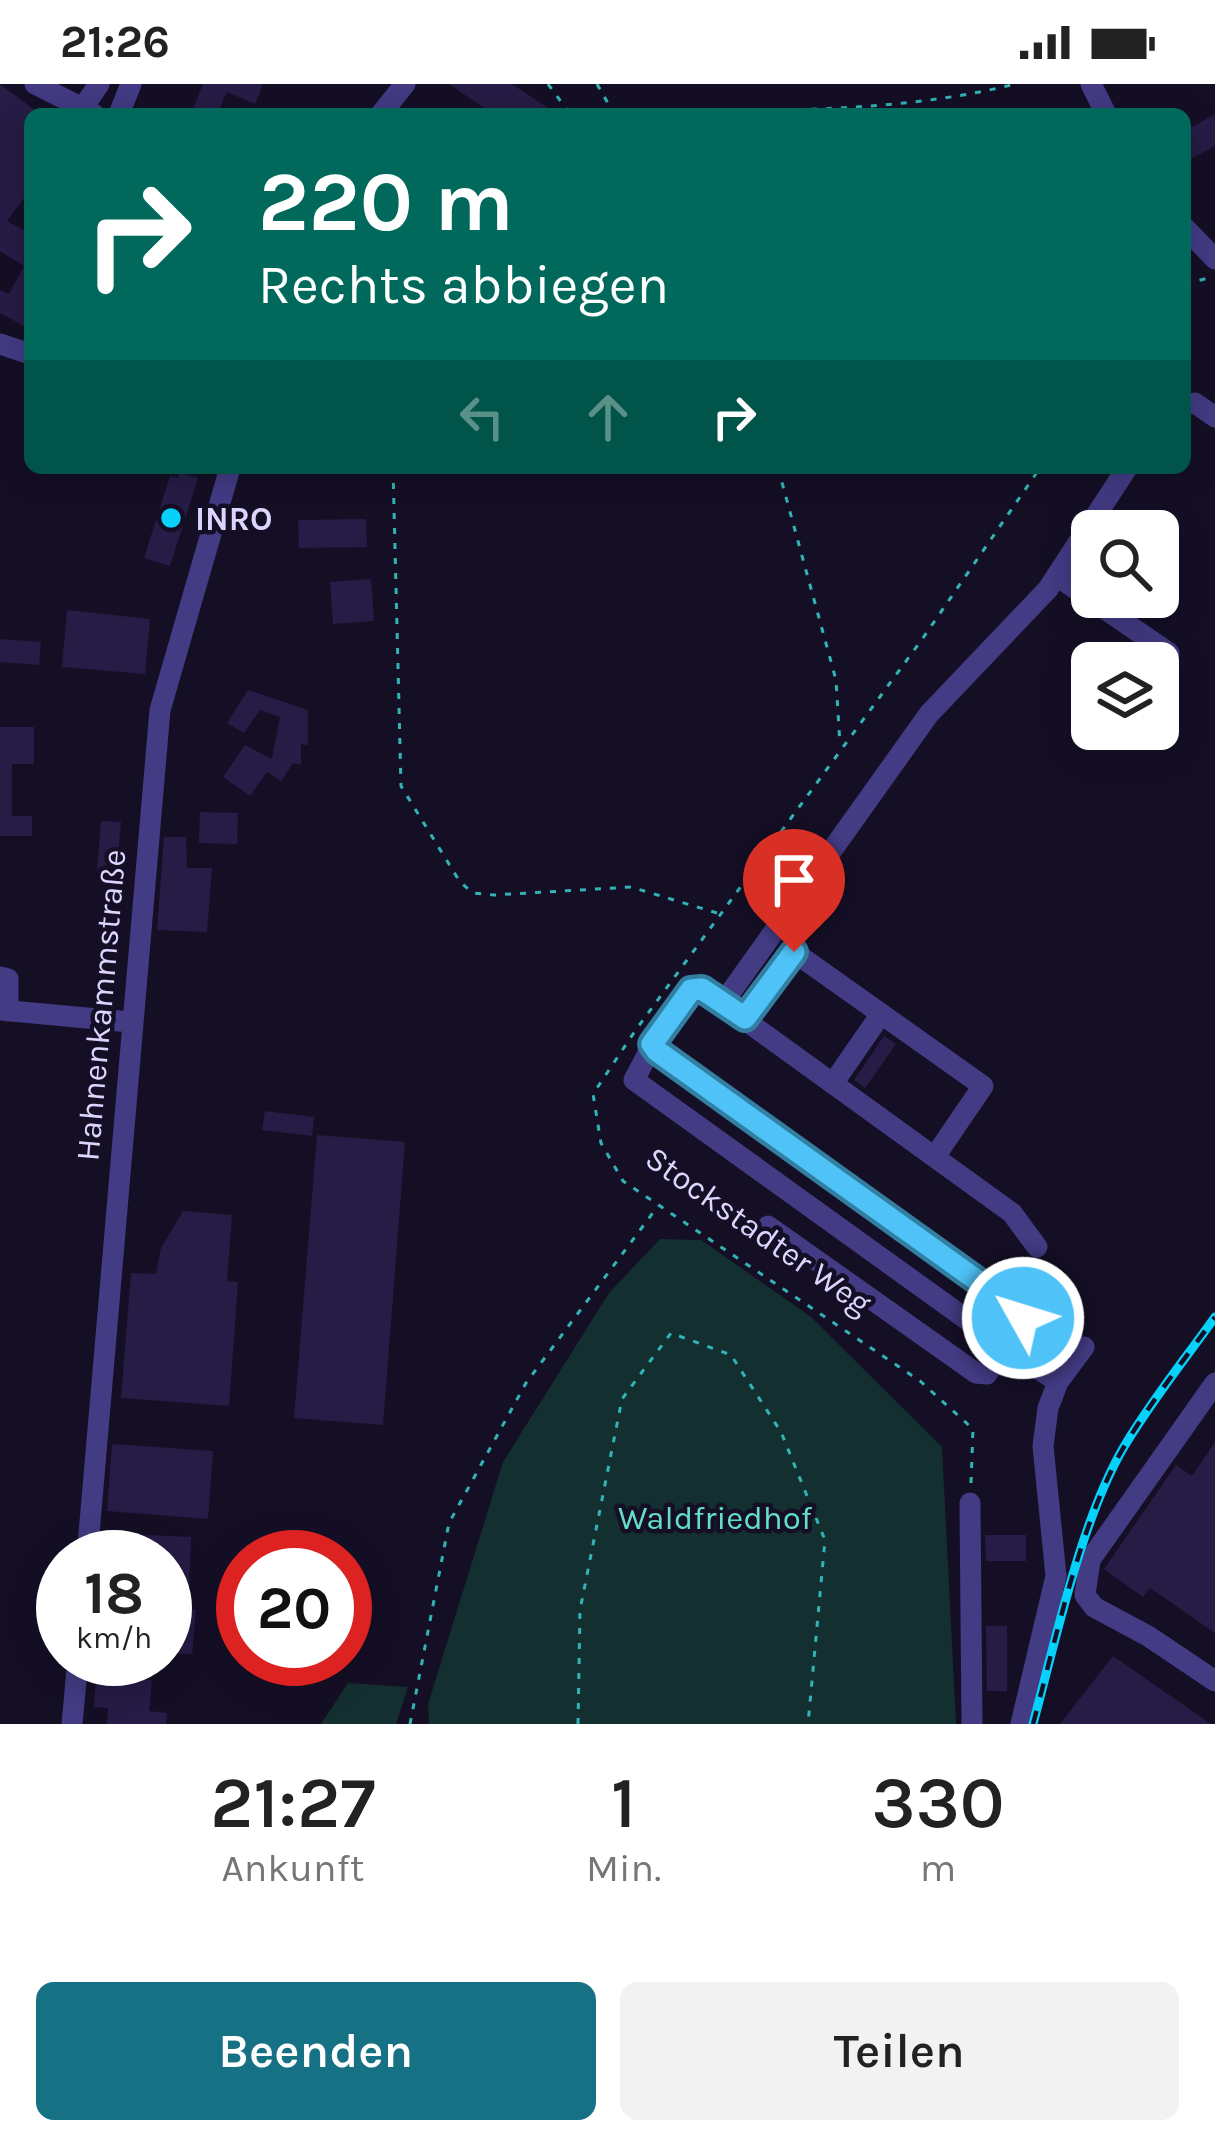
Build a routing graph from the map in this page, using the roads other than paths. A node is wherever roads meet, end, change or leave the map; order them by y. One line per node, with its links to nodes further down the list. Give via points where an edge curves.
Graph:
1 (35, 84): 2 (street)
2 (80, 108)
3 (1191, 234): 4 (street)
4 (1215, 259)
5 (228, 474): 14 (street, Hahnenkammstraße, via 160,710)
6 (1123, 474): 7 (street)
7 (1057, 576): 8 (street); 10 (street, via 929,714)
8 (1153, 642)
9 (0, 977): 11 (street, via 8,979)
10 (723, 1003): 13 (street); 15 (street, via 691,990)
11 (4, 1010): 14 (street)
12 (881, 1014): 13 (street, via 794,952); 16 (street); 17 (street, via 983,1086)
13 (745, 1018): 16 (street)
14 (130, 1022): 25 (street, Hahnenkammstraße)
15 (652, 1044): 20 (street, via 1021,1312); 20 (street, via 634,1080)
16 (834, 1082): 17 (street)
17 (936, 1155): 19 (street, via 1012,1213)
18 (768, 1226): 20 (street, via 976,1373 987,1374)
19 (1037, 1247)
20 (1005, 1347): 22 (street)
21 (1084, 1347): 22 (street)
22 (1058, 1382): 30 (street, via 1043,1446 1056,1576)
23 (1215, 1383): 26 (street, via 1090,1560 1084,1595)
24 (970, 1503): 29 (street)
25 (89, 1530)
26 (1215, 1681)
27 (76, 1686): 28 (street)
28 (72, 1724)
29 (972, 1724)
30 (1022, 1724)

